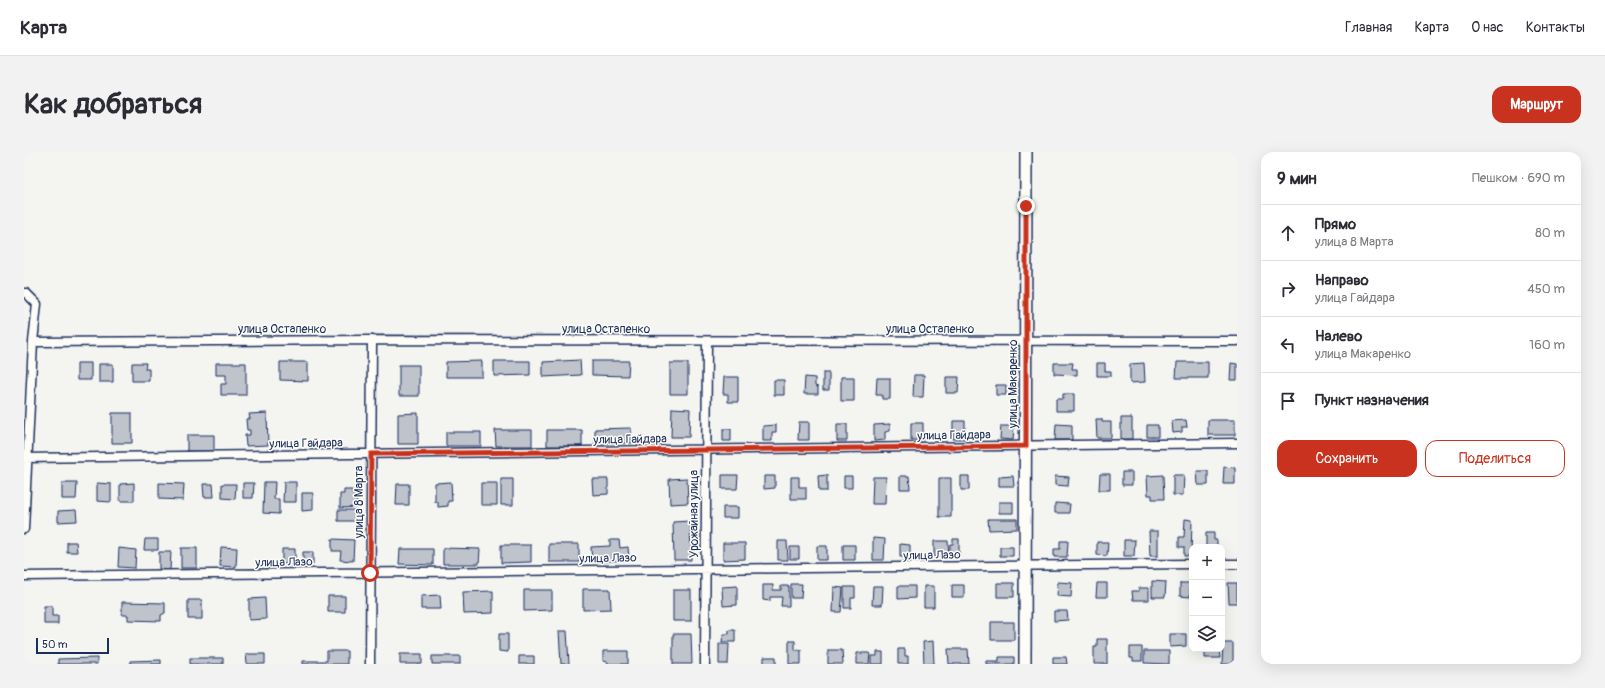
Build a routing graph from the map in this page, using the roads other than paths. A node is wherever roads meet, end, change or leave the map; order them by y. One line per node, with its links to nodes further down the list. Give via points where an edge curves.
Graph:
1 (1026, 152): 5 (street, улица Макаренко)
2 (24, 293): 7 (street, via 38,304)
3 (372, 340): 4 (street, улица Остапенко); 7 (street, улица Остапенко); 11 (street, улица 8 Марта)
4 (707, 341): 5 (street, улица Остапенко); 10 (street, Урожайная улица)
5 (1026, 341): 6 (street, улица Остапенко); 9 (street, улица Макаренко)
6 (1237, 341)
7 (33, 342): 12 (street)
8 (1237, 443): 9 (street, улица Гайдара)
9 (1026, 446): 10 (street, улица Гайдара); 17 (street, улица Макаренко)
10 (706, 450): 11 (street, улица Гайдара); 18 (street, Урожайная улица)
11 (371, 454): 12 (street, улица Гайдара); 19 (street, улица 8 Марта)
12 (26, 458): 13 (street)
13 (24, 529)
14 (1189, 564): 17 (street, улица Лазо)
15 (1225, 564): 16 (street)
16 (1237, 564)
17 (1025, 566): 18 (street, улица Лазо); 23 (street, улица Макаренко)
18 (706, 569): 19 (street, улица Лазо); 22 (street, Урожайная улица)
19 (370, 573): 20 (street, улица Лазо); 21 (street, улица 8 Марта)
20 (24, 576)
21 (370, 664)
22 (705, 664)
23 (1025, 664)

